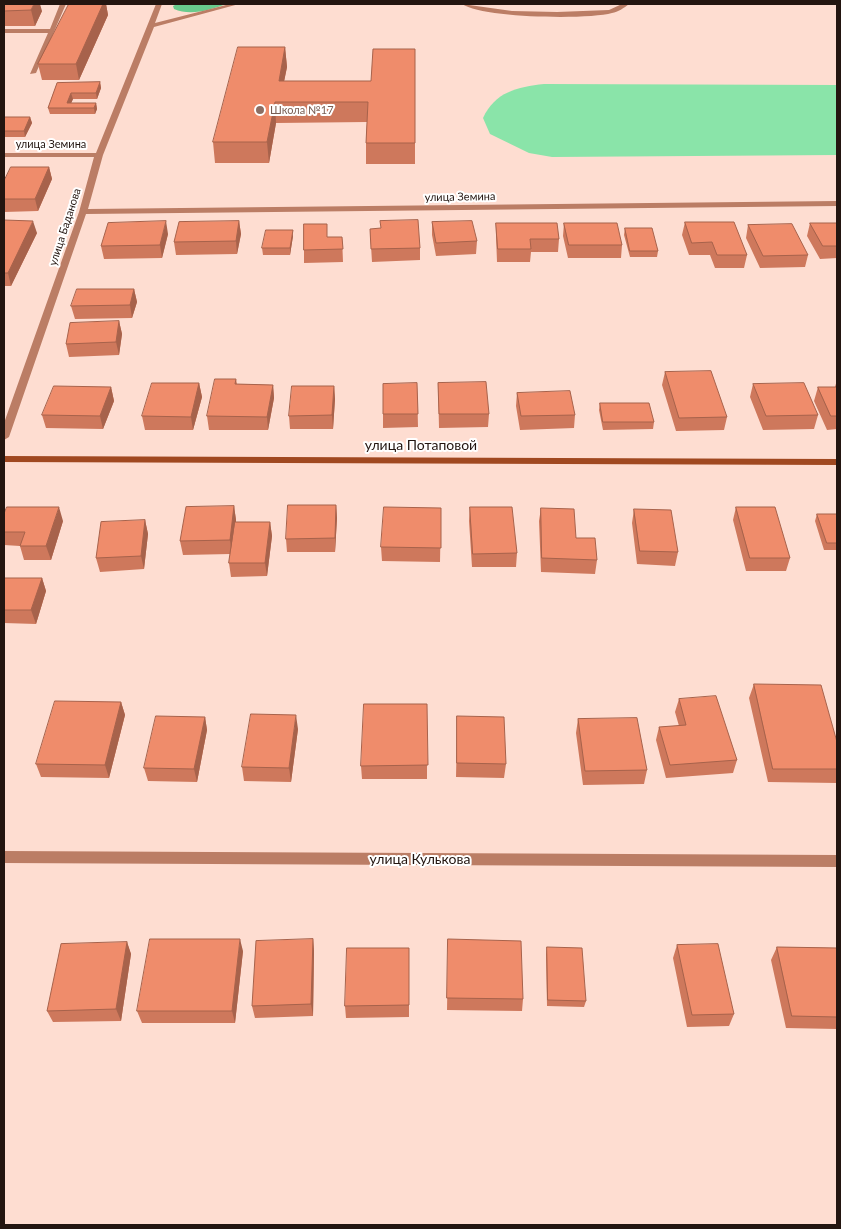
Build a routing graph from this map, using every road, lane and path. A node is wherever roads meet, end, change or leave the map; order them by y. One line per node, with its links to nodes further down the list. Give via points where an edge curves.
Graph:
1 (63, 4): 8 (street)
2 (159, 4): 6 (street, улица Баданова)
3 (236, 4): 6 (street)
4 (464, 4): 5 (street, via 491,12 573,13 611,12)
5 (626, 4)
6 (150, 26): 11 (street, улица Баданова)
7 (4, 31): 8 (street)
8 (52, 31): 9 (street)
9 (32, 73)
10 (4, 155): 11 (street, улица Земина)
11 (99, 155): 13 (street, улица Баданова)
12 (837, 204): 13 (street, улица Земина)
13 (83, 212): 14 (street, улица Баданова)
14 (4, 437)
15 (4, 459): 16 (main road, улица Потаповой)
16 (837, 462)
17 (4, 857): 18 (street, улица Кулькова)
18 (837, 861)

